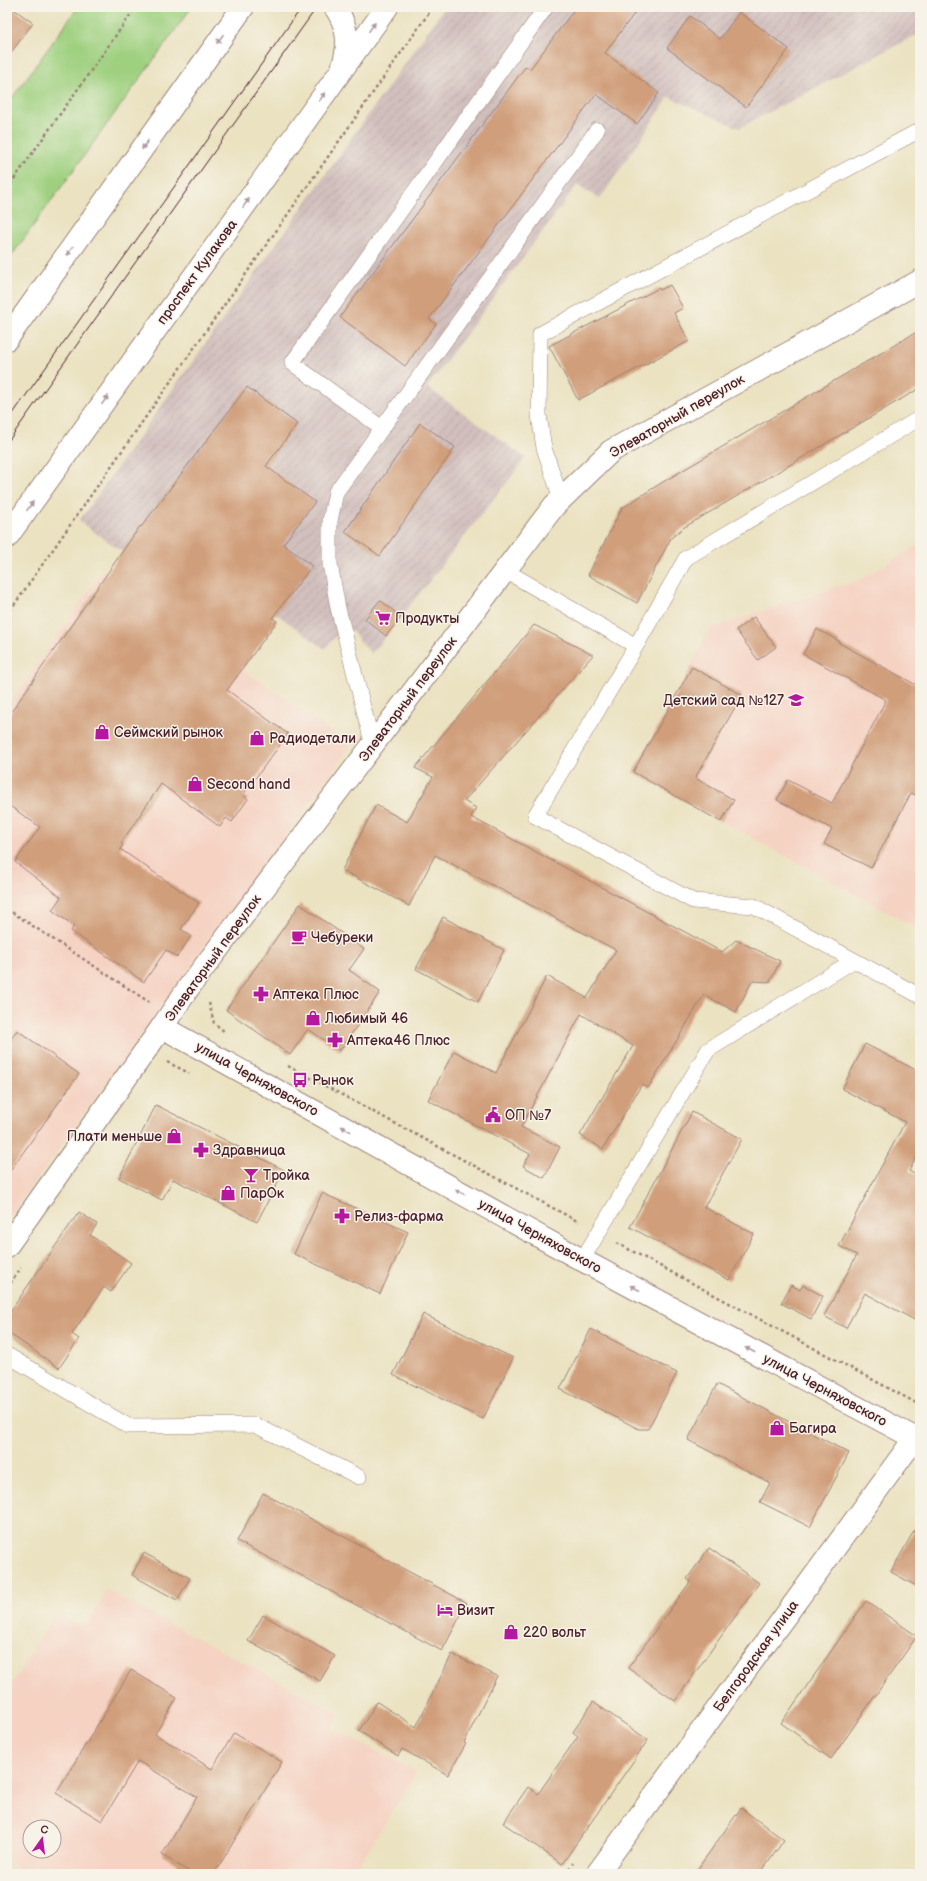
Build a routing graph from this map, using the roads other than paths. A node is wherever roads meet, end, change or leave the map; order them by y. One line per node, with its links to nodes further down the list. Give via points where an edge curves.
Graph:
1 (243, 7): 9 (main road, one-way to 9)
2 (335, 7): 5 (main road, via 343,18 347,35 347,53)
3 (387, 7): 5 (main road, проспект Кулакова, one-way to 3)
4 (546, 7): 11 (lane, via 292,363)
5 (341, 70): 13 (main road, проспект Кулакова, one-way to 5)
6 (597, 130): 11 (lane)
7 (920, 130): 12 (lane, via 540,334 539,415 544,448)
8 (920, 281): 12 (main road, Элеваторный переулок, via 611,451)
9 (7, 339)
10 (920, 418): 15 (lane, via 686,558)
11 (382, 428): 16 (lane, via 336,492 330,521 330,564 338,608)
12 (561, 499): 14 (main road, Элеваторный переулок)
13 (7, 537)
14 (504, 570): 15 (lane); 16 (main road, Элеваторный переулок)
15 (636, 646): 17 (lane, via 535,816 693,901 754,906)
16 (372, 746): 19 (main road, Элеваторный переулок, via 189,987)
17 (853, 961): 18 (lane); 21 (lane, via 708,1050)
18 (920, 996)
19 (162, 1027): 20 (main road, Элеваторный переулок); 21 (main road, улица Черняховского, one-way to 19)
20 (7, 1246)
21 (582, 1260): 23 (main road, улица Черняховского, one-way to 21)
22 (7, 1355): 24 (lane, via 128,1426 255,1424)
23 (917, 1440): 25 (main road, Белгородская улица)
24 (359, 1478)
25 (597, 1874)

